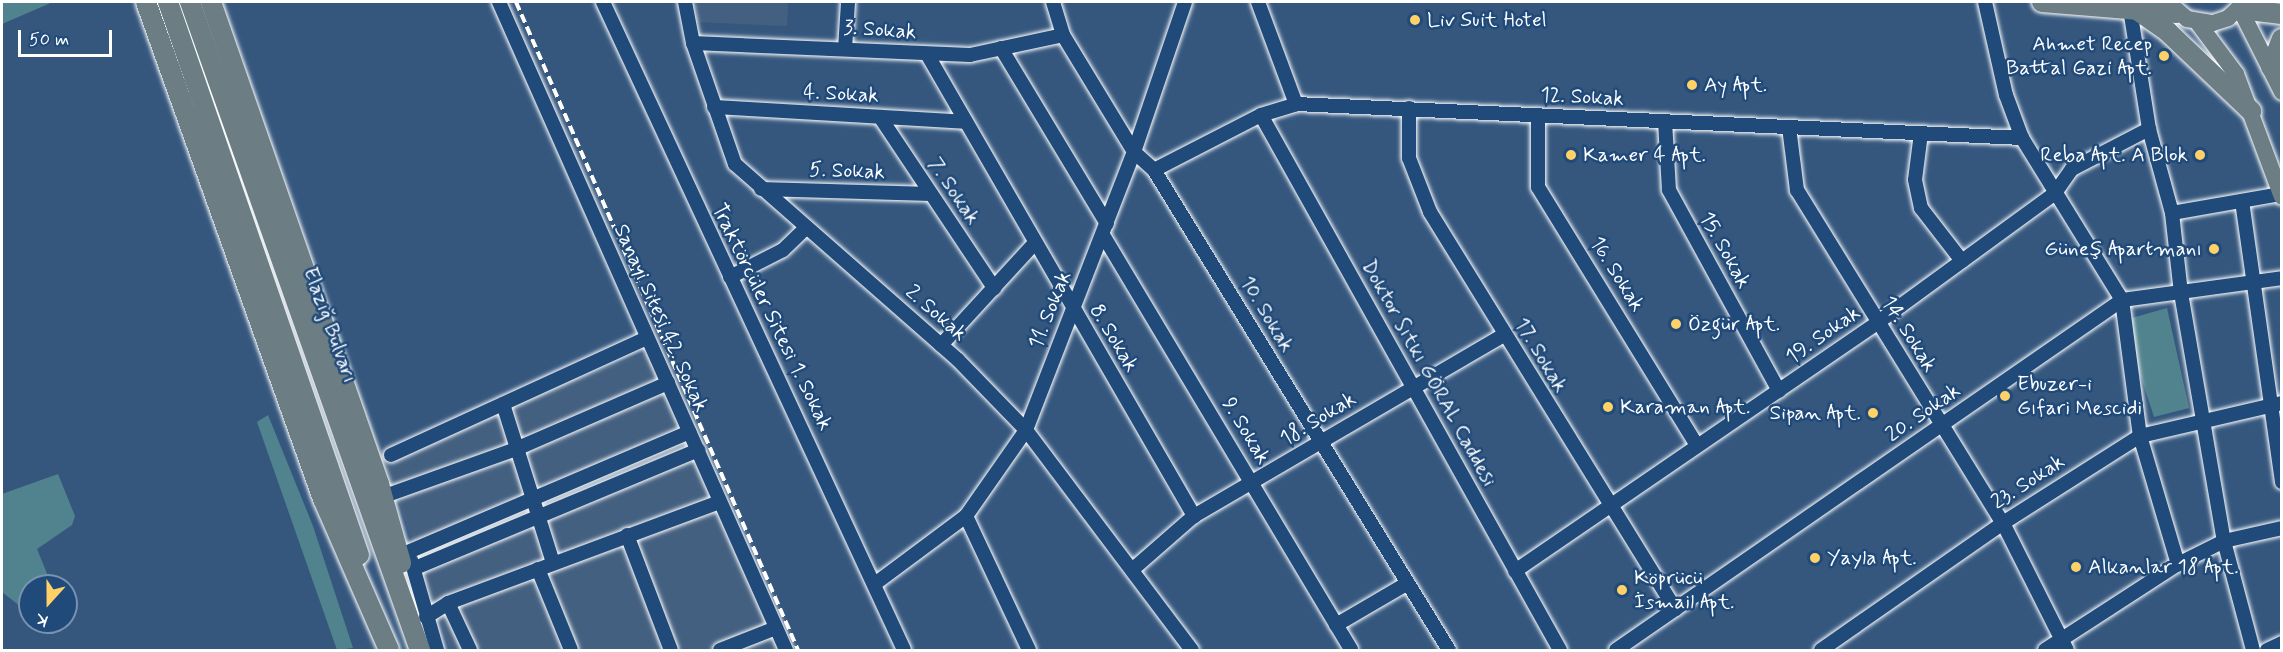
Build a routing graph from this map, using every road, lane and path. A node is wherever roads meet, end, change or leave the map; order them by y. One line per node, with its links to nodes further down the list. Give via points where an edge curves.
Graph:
1 (146, 2): 108 (highway, via 323,500)
2 (212, 2): 80 (highway)
3 (499, 2): 61 (street, Sanayi Sitesi 42. Sokak)
4 (603, 2): 52 (street, Traktörcüler Sitesi 1. Sokak)
5 (685, 2): 21 (street, 2. Sokak)
6 (848, 2): 23 (street)
7 (1053, 2): 19 (street, 10. Sokak)
8 (1185, 2): 40 (street, 11. Sokak)
9 (1258, 2): 27 (street)
10 (1985, 2): 39 (street, via 2006,95)
11 (2042, 2): 13 (highway)
12 (2242, 5): 17 (highway); 18 (main road, via 2221,21); 25 (main road)
13 (2124, 7): 14 (highway); 30 (highway, via 2168,32); 37 (street)
14 (2172, 7): 18 (main road)
15 (171, 8): 108 (highway)
16 (192, 8): 109 (highway, Elazığ Bulvarı)
17 (2282, 14)
18 (2198, 23): 30 (main road, via 2236,74)
19 (1063, 35): 22 (street, 3. Sokak); 40 (street, 10. Sokak)
20 (2282, 39): 25 (highway)
21 (693, 43): 23 (street, 3. Sokak); 28 (street, 2. Sokak)
22 (1000, 48): 24 (street, 3. Sokak); 49 (street, 9. Sokak)
23 (845, 49): 24 (street, 3. Sokak)
24 (927, 54): 35 (street, 8. Sokak)
25 (2271, 67): 26 (main road)
26 (2282, 92)
27 (1296, 104): 29 (street, 12. Sokak); 31 (street, 12. Sokak)
28 (714, 107): 33 (street, 4. Sokak); 42 (street, 2. Sokak, via 735,164)
29 (1409, 108): 32 (street, 12. Sokak); 60 (street, 17. Sokak, via 1409,158 1430,212)
30 (2251, 111): 45 (main road)
31 (1261, 115): 41 (street, 12. Sokak); 64 (street, Doktor Sıtkı GÖRAL Caddesi)
32 (1538, 116): 34 (street, 12. Sokak); 74 (street, 16. Sokak, via 1538,187)
33 (880, 117): 35 (street, 4. Sokak); 44 (street, 7. Sokak)
34 (1665, 121): 36 (street, 12. Sokak); 65 (street, 15. Sokak, via 1669,190)
35 (966, 122): 50 (street, 8. Sokak)
36 (1790, 127): 38 (street, 12. Sokak); 59 (street, 14. Sokak, via 1797,190)
37 (2149, 129): 43 (street, 19. Sokak, via 2072,169); 47 (street)
38 (1921, 133): 39 (street, 12. Sokak); 51 (street, via 1915,180 1921,208)
39 (2022, 138): 43 (street)
40 (1134, 152): 41 (street, 10. Sokak); 49 (street, 11. Sokak)
41 (1154, 170): 73 (street, 10. Sokak)
42 (761, 189): 44 (street, 5. Sokak); 48 (street, 2. Sokak)
43 (2055, 193): 51 (street, 19. Sokak); 57 (street)
44 (931, 194): 55 (street, 7. Sokak)
45 (2281, 196): 46 (street)
46 (2242, 201): 47 (street); 54 (street)
47 (2172, 213): 56 (street)
48 (806, 228): 52 (street, via 783,250); 62 (street, 2. Sokak)
49 (1105, 229): 58 (street, 11. Sokak); 79 (street, 9. Sokak)
50 (1034, 244): 55 (street); 58 (street, 8. Sokak)
51 (1962, 261): 59 (street, 19. Sokak)
52 (729, 278): 99 (street, Traktörcüler Sitesi 1. Sokak)
53 (2282, 278): 54 (street, 20. Sokak)
54 (2250, 282): 56 (street, 20. Sokak); 67 (street)
55 (994, 288): 62 (street)
56 (2181, 293): 57 (street, 20. Sokak); 68 (street)
57 (2122, 300): 69 (street, 20. Sokak); 72 (street)
58 (1072, 309): 70 (street, 11. Sokak); 86 (street, 8. Sokak)
59 (1877, 323): 65 (street, 19. Sokak); 69 (street, 14. Sokak)
60 (1504, 335): 64 (street, 18. Sokak); 83 (street, 17. Sokak)
61 (647, 338): 63 (street, Sanayi Sitesi 42. Sokak); 66 (street)
62 (941, 345): 70 (street, 2. Sokak)
63 (668, 383): 71 (street, Sanayi Sitesi 42. Sokak); 75 (street)
64 (1411, 386): 73 (street, 18. Sokak); 98 (street, Doktor Sıtkı GÖRAL Caddesi)
65 (1779, 391): 74 (street, 19. Sokak)
66 (503, 404): 75 (street); 77 (street)
67 (2275, 404): 68 (street, 23. Sokak); 78 (street)
68 (2203, 422): 72 (street, 23. Sokak); 91 (street)
69 (1941, 425): 87 (street, 14. Sokak); 102 (street, 20. Sokak)
70 (1026, 430): 85 (street, 11. Sokak); 97 (street, 2. Sokak)
71 (689, 432): 76 (street, Sanayi Sitesi 42. Sokak); 81 (street)
72 (2140, 436): 87 (street, 23. Sokak); 94 (street)
73 (1321, 442): 79 (street, 18. Sokak); 100 (street, 10. Sokak)
74 (1697, 445): 83 (street, 19. Sokak)
75 (516, 449): 80 (street); 81 (street)
76 (698, 450): 82 (street, Sanayi Sitesi 42. Sokak); 84 (street)
77 (392, 455)
78 (2282, 482)
79 (1252, 483): 86 (street, 18. Sokak); 104 (street, 9. Sokak)
80 (382, 497): 90 (highway)
81 (532, 498): 84 (street); 92 (street)
82 (720, 502): 89 (street); 105 (street, Sanayi Sitesi 42. Sokak)
83 (1607, 506): 98 (street, 19. Sokak); 102 (street, 17. Sokak)
84 (537, 515): 93 (street); 95 (street)
85 (966, 516): 99 (street, 11. Sokak); 117 (street)
86 (1194, 516): 97 (street, 18. Sokak)
87 (2003, 523): 107 (street, 14. Sokak); 123 (street, 23. Sokak)
88 (2282, 528): 91 (street)
89 (627, 535): 93 (street); 113 (street)
90 (395, 536): 92 (street); 109 (highway)
91 (2224, 541): 94 (street); 125 (street)
92 (408, 552): 95 (street)
93 (553, 563): 96 (street)
94 (2178, 564): 107 (street)
95 (415, 568): 103 (street)
96 (538, 569): 101 (street); 112 (street)
97 (1132, 570): 118 (street, 2. Sokak)
98 (1515, 571): 121 (street, Doktor Sıtkı GÖRAL Caddesi)
99 (876, 583): 116 (street, Traktörcüler Sitesi 1. Sokak)
100 (1408, 583): 104 (street); 120 (street, 10. Sokak)
101 (448, 603): 103 (street); 111 (street)
102 (1675, 609): 122 (street, 20. Sokak)
103 (426, 617): 110 (street)
104 (1336, 625): 119 (street, 9. Sokak)
105 (776, 628): 114 (street); 115 (street, Sanayi Sitesi 42. Sokak)
106 (2282, 643): 126 (street)
107 (2063, 646): 124 (street)
108 (390, 651)
109 (420, 651)
110 (437, 651)
111 (470, 651)
112 (571, 651)
113 (671, 651)
114 (720, 651)
115 (786, 651)
116 (904, 651)
117 (1029, 651)
118 (1192, 651)
119 (1351, 651)
120 (1449, 651)
121 (1560, 651)
122 (1616, 651)
123 (1821, 651)
124 (2046, 651)
125 (2253, 651)
126 (2267, 651)

